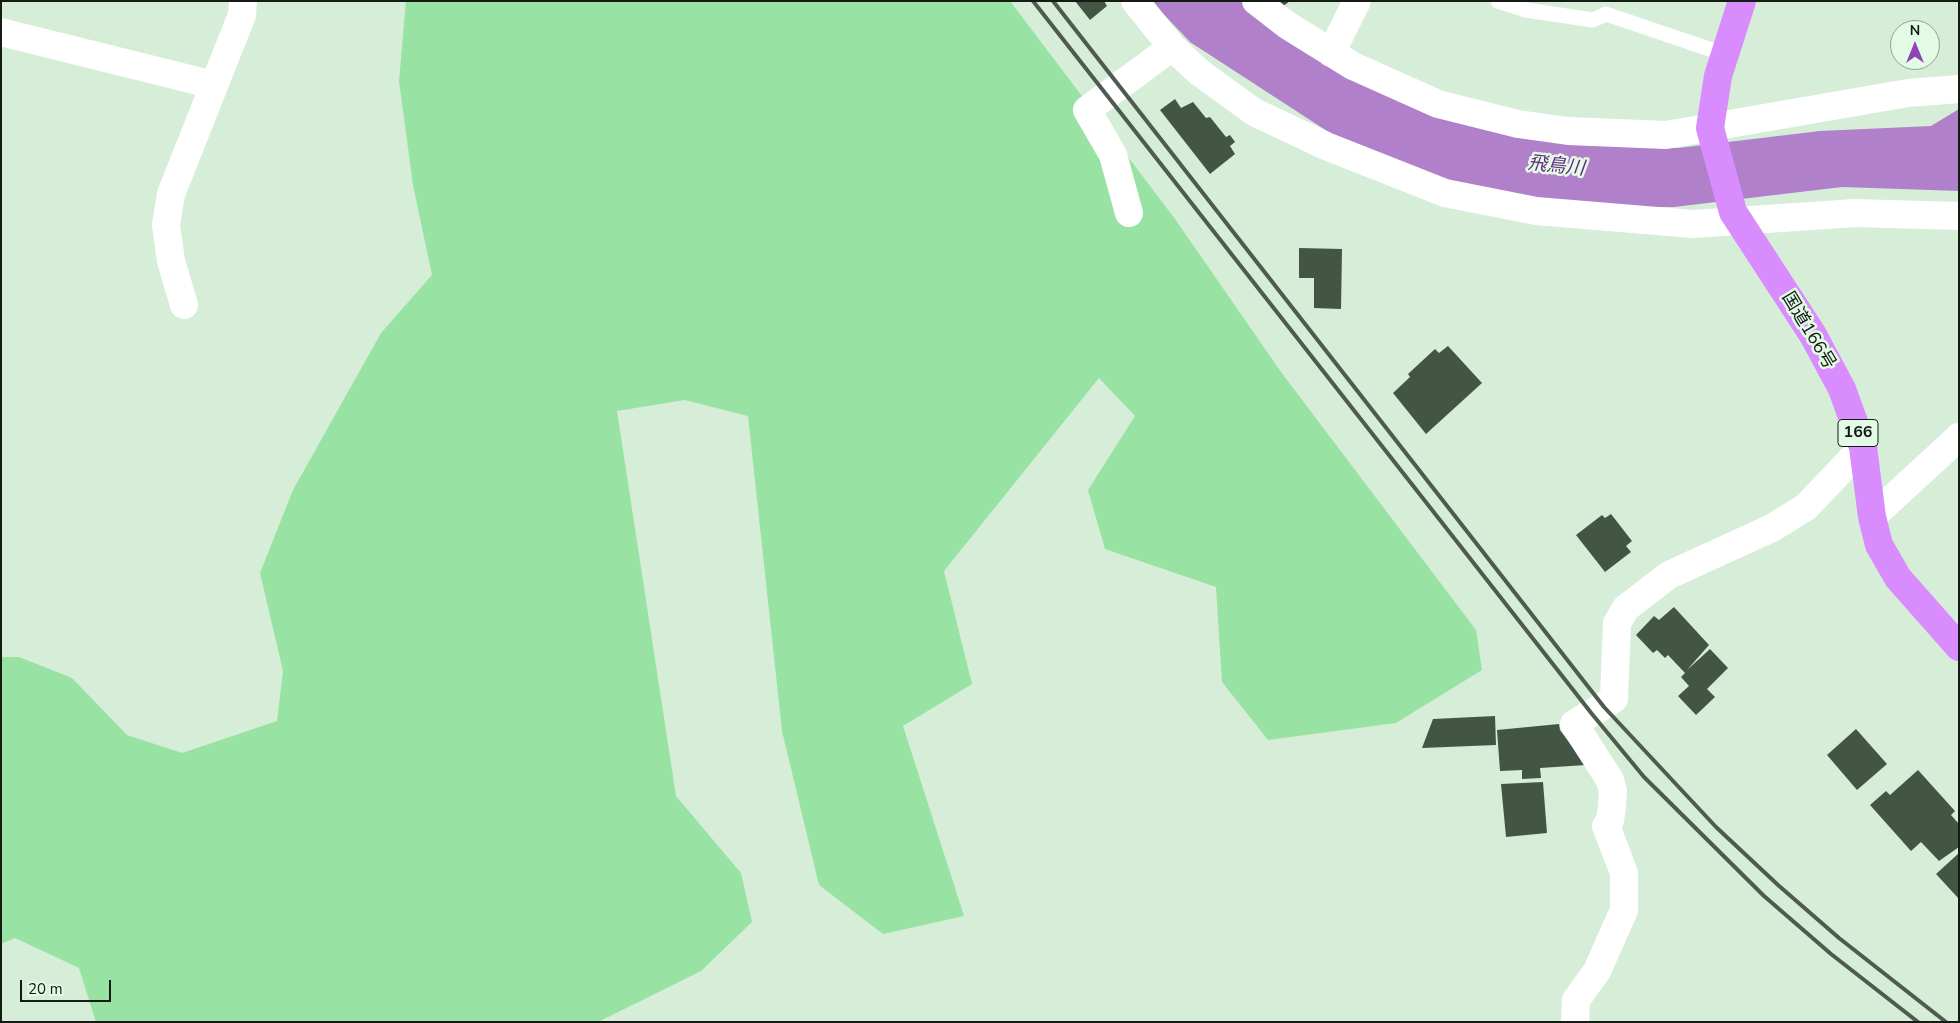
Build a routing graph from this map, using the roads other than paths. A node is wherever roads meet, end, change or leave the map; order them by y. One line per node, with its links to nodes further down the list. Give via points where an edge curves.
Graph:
1 (243, 1): 11 (street, via 242,15)
2 (1135, 1): 8 (street)
3 (1256, 1): 9 (street)
4 (1357, 1): 9 (street)
5 (1498, 1): 10 (lane, via 1526,10 1593,20 1606,14)
6 (1742, 1): 10 (highway, 国道166号 / 166)
7 (1, 32): 11 (street)
8 (1172, 46): 14 (street, via 1087,110 1113,155); 15 (street, via 1199,72 1254,112 1326,146 1445,193 1536,211 1693,224)
9 (1331, 53): 13 (street, via 1438,104 1518,124 1568,131 1666,135)
10 (1724, 54): 13 (highway, 国道166号 / 166)
11 (214, 85): 17 (street, via 171,194 166,225 171,261)
12 (1959, 89): 13 (street, via 1908,94)
13 (1711, 132): 15 (highway, 国道166号 / 166)
14 (1129, 213)
15 (1736, 216): 16 (street, via 1854,213); 19 (highway, 国道166号 / 166, via 1817,343 1842,389)
16 (1959, 216)
17 (184, 305)
18 (1959, 437): 20 (street)
19 (1863, 447): 20 (highway, 国道166号 / 166); 22 (street, via 1806,507 1772,528 1669,575 1626,608 1617,624 1614,699 1574,724 1610,780 1613,790 1610,821 1606,826 1624,873 1624,910 1597,971 1576,1000)
20 (1872, 518): 21 (highway, 国道166号 / 166, via 1879,545 1898,578)
21 (1959, 647)
22 (1575, 1022)

